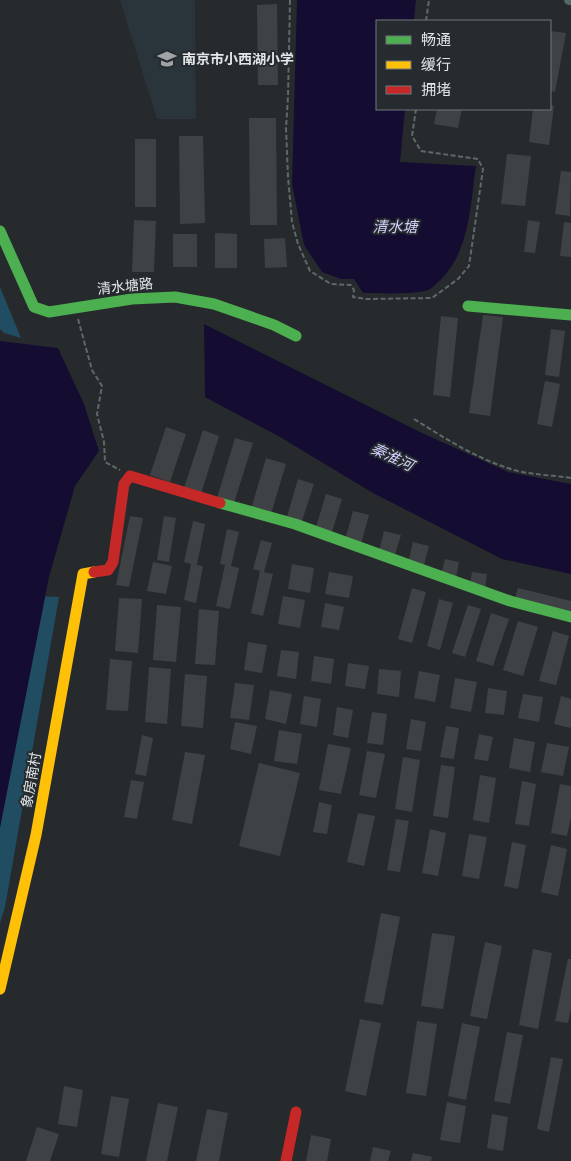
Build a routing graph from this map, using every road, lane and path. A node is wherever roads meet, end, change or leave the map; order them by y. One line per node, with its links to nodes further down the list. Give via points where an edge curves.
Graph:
1 (290, 0): 4 (path, via 286,128 292,222 310,271 331,284 351,285 353,297 432,298 446,290 469,266 483,169 478,159 421,151 412,136)
2 (429, 0): 3 (path)
3 (426, 20)
4 (416, 110)
5 (0, 231): 7 (street, 清水塘路, via 34,307 49,312)
6 (468, 306): 8 (street)
7 (74, 307): 9 (street, 清水塘路, via 175,297 214,304); 11 (path, via 92,370 102,386 97,414 105,462)
8 (571, 315)
9 (296, 336)
10 (414, 419): 12 (path, via 482,458 515,470)
11 (130, 476): 13 (street, via 295,524 510,601); 14 (street, 象房南村, via 124,484 113,562 108,570 83,574 45,793)
12 (571, 478)
13 (571, 617)
14 (0, 989)
15 (296, 1112): 16 (street)
16 (286, 1161)

